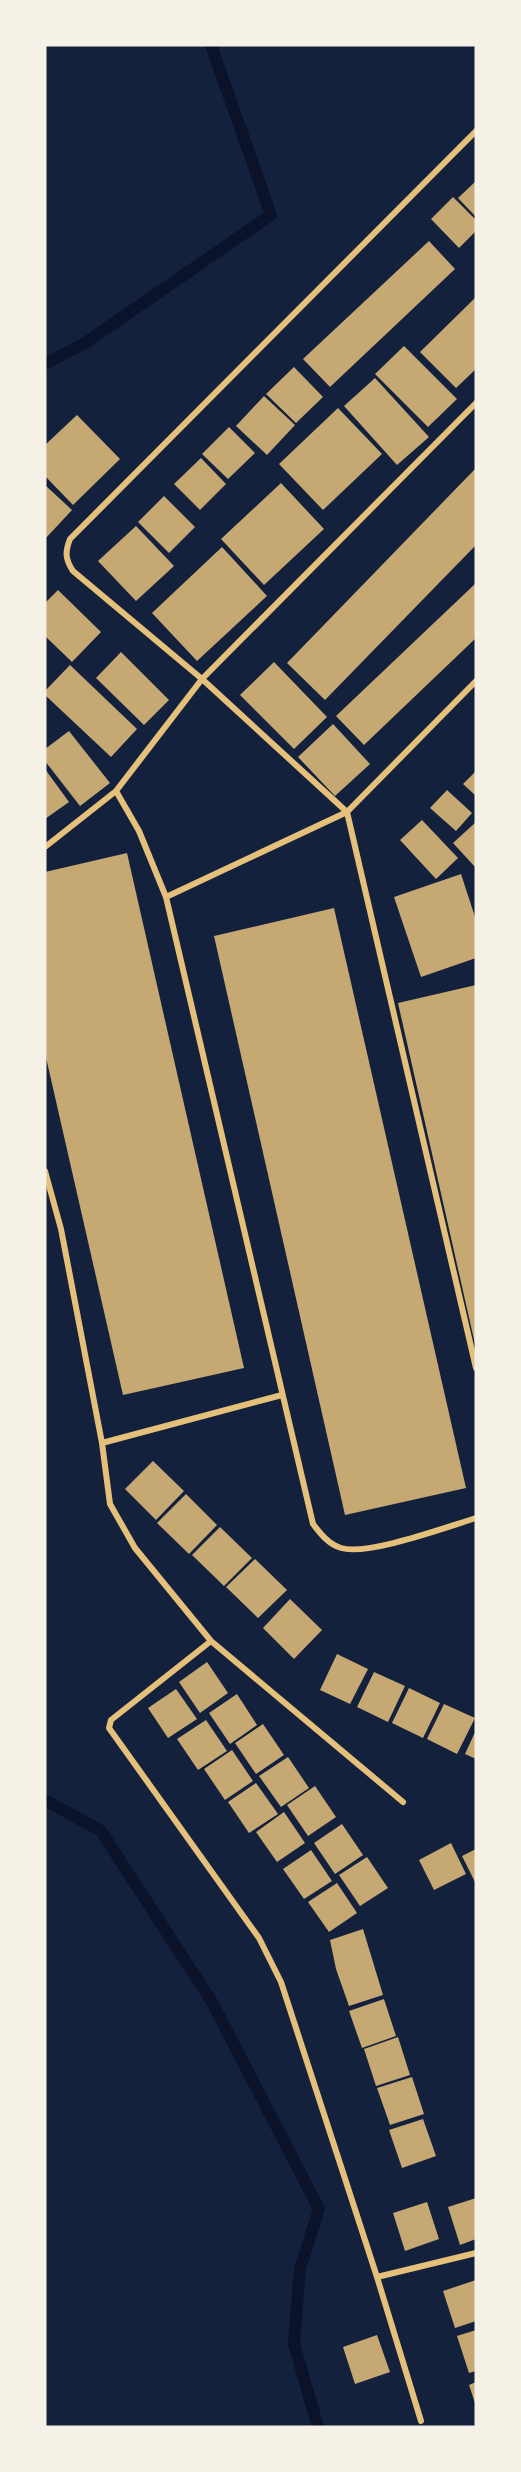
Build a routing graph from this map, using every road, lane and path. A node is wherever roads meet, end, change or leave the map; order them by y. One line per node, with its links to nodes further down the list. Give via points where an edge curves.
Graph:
1 (476, 131): 3 (street, via 70,539 66,552 73,571)
2 (476, 403): 3 (street)
3 (202, 679): 5 (street); 6 (street)
4 (476, 681): 6 (street)
5 (116, 790): 7 (street); 8 (street, via 139,831)
6 (347, 812): 8 (street); 10 (street)
7 (45, 847)
8 (166, 897): 11 (street)
9 (45, 1171): 12 (street, via 61,1228)
10 (476, 1368)
11 (282, 1395): 12 (street); 13 (street, via 313,1524 328,1542 362,1550)
12 (102, 1443): 14 (street, via 110,1504 135,1548)
13 (476, 1518)
14 (211, 1641): 15 (street); 17 (street, via 111,1720 109,1728 259,1938 281,1982)
15 (403, 1802)
16 (476, 2253): 17 (street)
17 (377, 2277): 18 (street)
18 (421, 2421)

